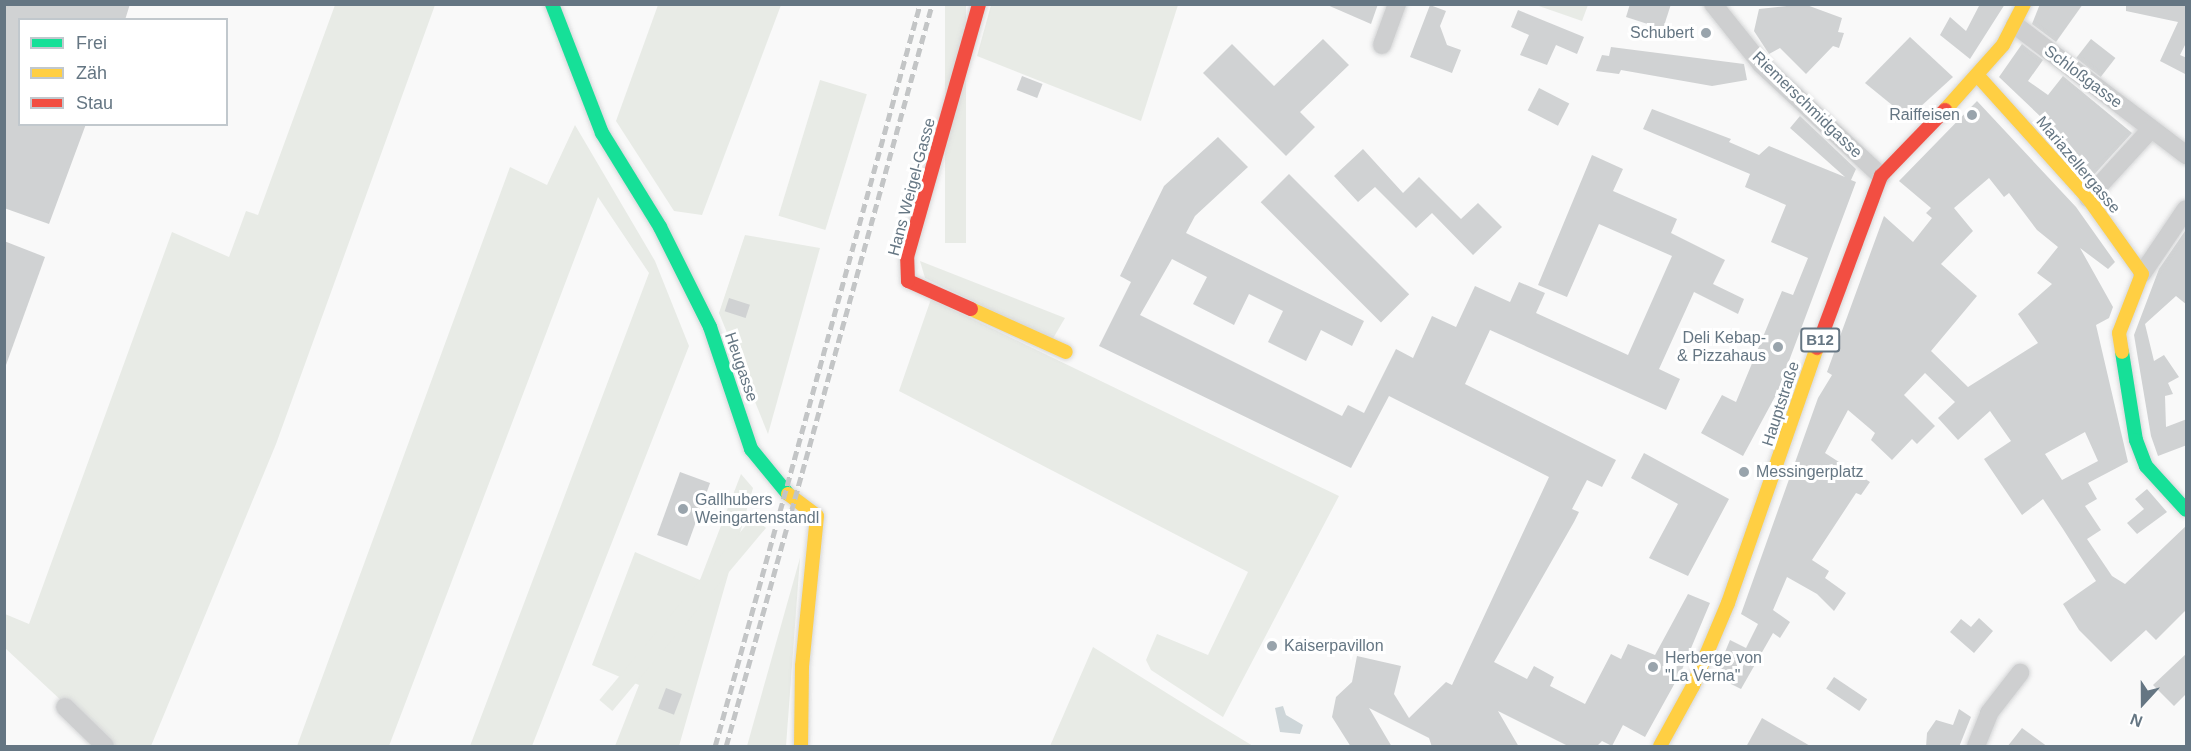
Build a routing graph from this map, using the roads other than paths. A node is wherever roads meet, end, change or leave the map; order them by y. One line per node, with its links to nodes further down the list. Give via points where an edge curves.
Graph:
1 (552, 4): 20 (street, Heugasse, via 602,133 660,227 710,327 751,449 781,489 817,516 802,666)
2 (979, 4): 15 (street, Hans Weigel-Gasse, via 907,257 908,281)
3 (1397, 4): 7 (street)
4 (1713, 4): 11 (street, Riemerschmidgasse, via 1761,64)
5 (2024, 4): 6 (street, Hauptstraße / B12)
6 (2015, 25): 8 (street, Hauptstraße / B12); 9 (street, Schloßgasse)
7 (1382, 45)
8 (1978, 76): 11 (street, Hauptstraße / B12); 12 (street, Mariazellergasse)
9 (2151, 129): 10 (street, Schloßgasse); 12 (street)
10 (2187, 155)
11 (1881, 176): 21 (street, Hauptstraße / B12, via 1798,398 1776,474 1728,603 1693,686)
12 (2088, 198): 14 (street, Mariazellergasse)
13 (2187, 209): 14 (street)
14 (2142, 274): 16 (street, via 2120,333 2136,440 2146,466)
15 (1066, 352)
16 (2187, 510)
17 (2020, 673): 22 (street, via 1989,713)
18 (65, 707): 19 (street)
19 (105, 747)
20 (801, 747)
21 (1660, 747)
22 (1976, 747)

